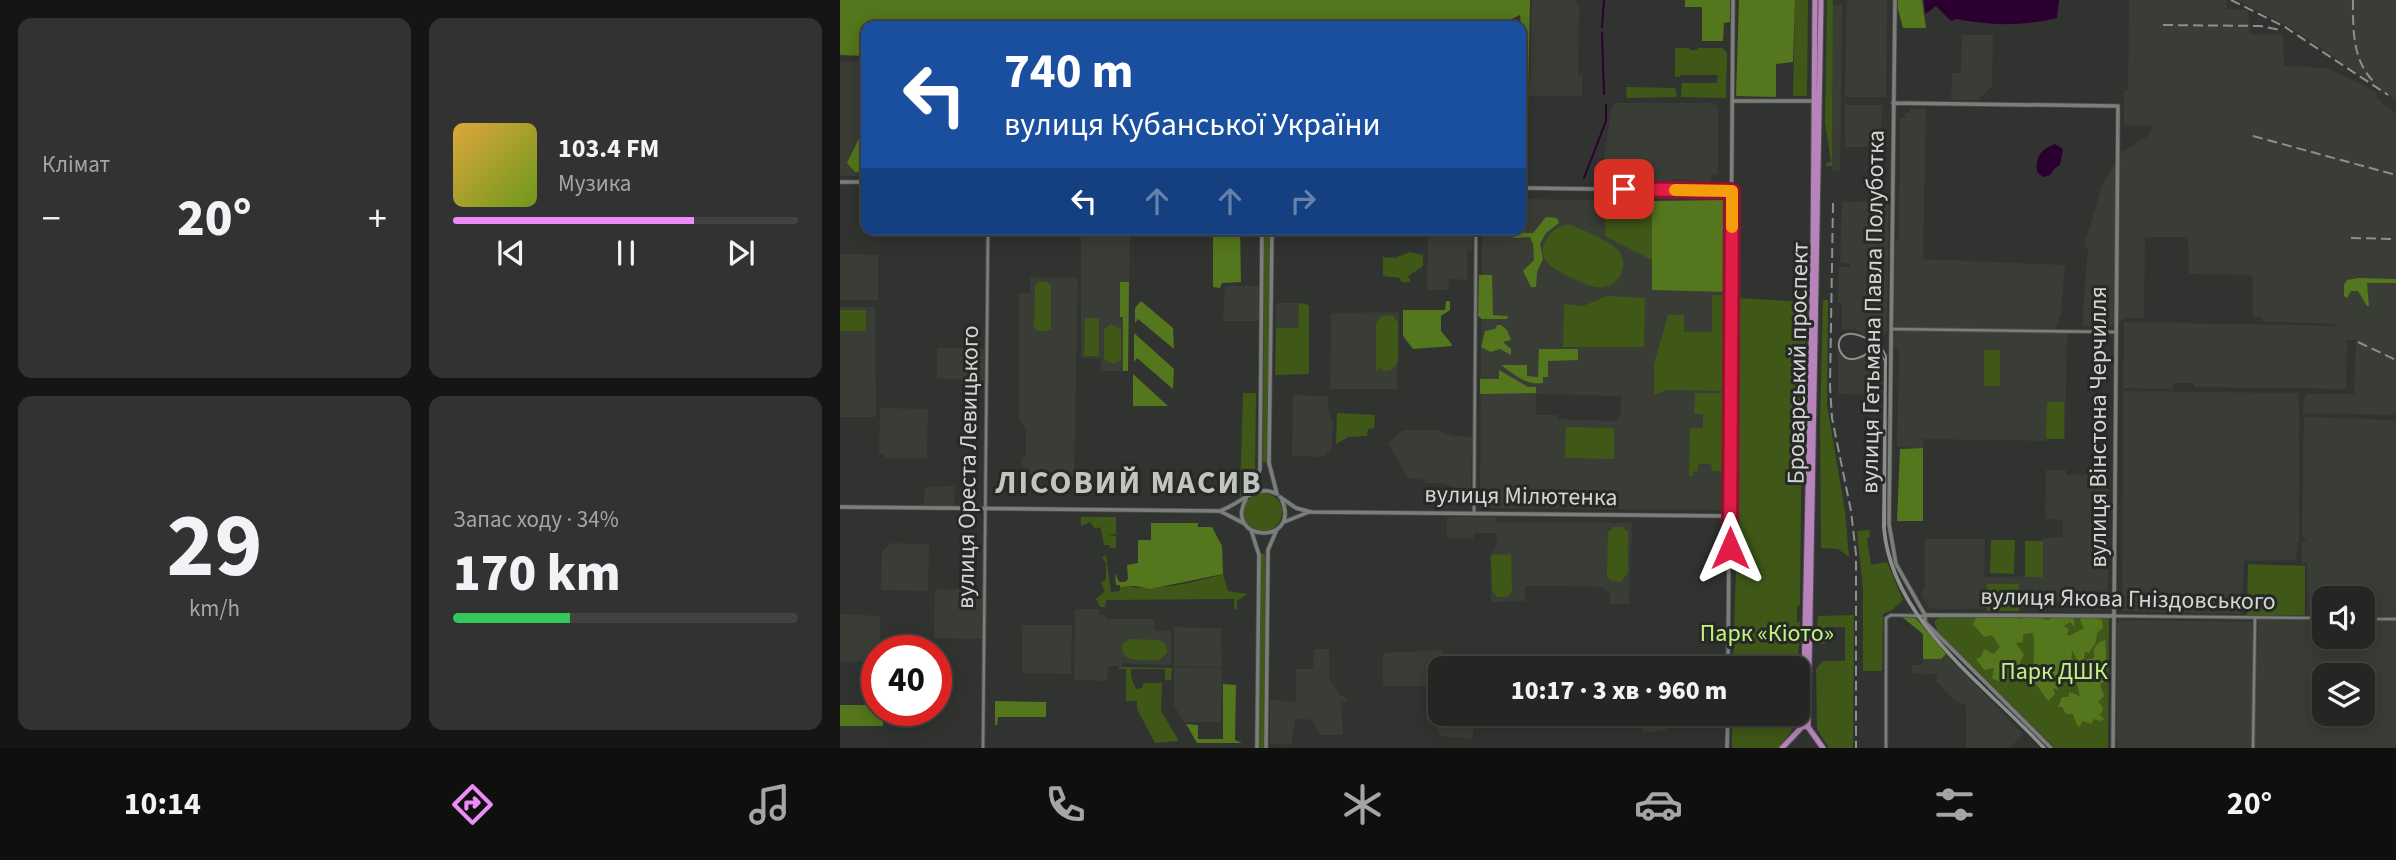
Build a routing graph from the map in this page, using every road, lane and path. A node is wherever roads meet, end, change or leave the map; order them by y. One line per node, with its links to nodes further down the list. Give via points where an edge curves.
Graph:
1 (1733, 0): 5 (street)
2 (1815, 0): 6 (highway, Броварський проспект)
3 (1821, 0): 43 (highway, Броварський проспект)
4 (1895, 0): 7 (street, вулиця Гетьмана Павла Полуботка)
5 (1733, 101): 6 (street); 11 (street)
6 (1815, 101): 42 (highway, Броварський проспект)
7 (1893, 103): 16 (street, вулиця Гетьмана Павла Полуботка); 17 (street, вулиця Вінстона Черчилля, via 2118,106)
8 (840, 182): 9 (street)
9 (861, 182)
10 (1526, 188): 11 (street)
11 (1732, 191): 26 (street)
12 (988, 235): 22 (street, вулиця Ореста Левицького)
13 (1262, 235): 18 (street, via 1260,470)
14 (1272, 235): 19 (street, via 1269,463)
15 (1476, 235): 25 (street)
16 (1891, 329): 17 (street); 31 (street, вулиця Гетьмана Павла Полуботка, via 1889,531 1896,564)
17 (2116, 332): 35 (street, вулиця Вінстона Черчилля)
18 (1252, 493): 19 (street, via 1264,490); 20 (street)
19 (1279, 496): 24 (street, вулиця Мілютенка); 28 (street, via 1285,507)
20 (1245, 499): 23 (street); 27 (street, via 1241,511)
21 (840, 508): 22 (street)
22 (985, 509): 23 (street); 46 (street, вулиця Ореста Левицького)
23 (1220, 511): 27 (street)
24 (1311, 512): 25 (street, вулиця Мілютенка); 28 (street, вулиця Мілютенка)
25 (1474, 513): 26 (street, вулиця Мілютенка)
26 (1730, 516): 41 (street)
27 (1245, 524): 30 (street)
28 (1282, 524): 29 (street)
29 (1277, 529): 30 (street, via 1264,534); 48 (street, via 1268,550)
30 (1251, 530): 47 (street, via 1259,555)
31 (1919, 606): 32 (street); 33 (street, вулиця Гетьмана Павла Полуботка)
32 (1912, 615): 33 (street); 52 (street, via 1886,618)
33 (1925, 615): 34 (street); 40 (street)
34 (1933, 616): 35 (street, вулиця Якова Гніздовського); 40 (street)
35 (2114, 616): 36 (street, вулиця Якова Гніздовського); 54 (street, вулиця Вінстона Черчилля)
36 (2255, 618): 37 (street, вулиця Якова Гніздовського); 55 (street)
37 (2312, 618)
38 (2375, 619): 39 (street)
39 (2396, 619)
40 (1927, 624): 53 (street)
41 (1728, 656)
42 (1806, 656)
43 (1807, 656)
44 (1728, 726): 49 (street)
45 (1805, 726): 50 (highway); 51 (highway)
46 (983, 748)
47 (1257, 748)
48 (1266, 748)
49 (1727, 748)
50 (1782, 748)
51 (1823, 748)
52 (1886, 748)
53 (2051, 748)
54 (2115, 748)
55 (2253, 748)

